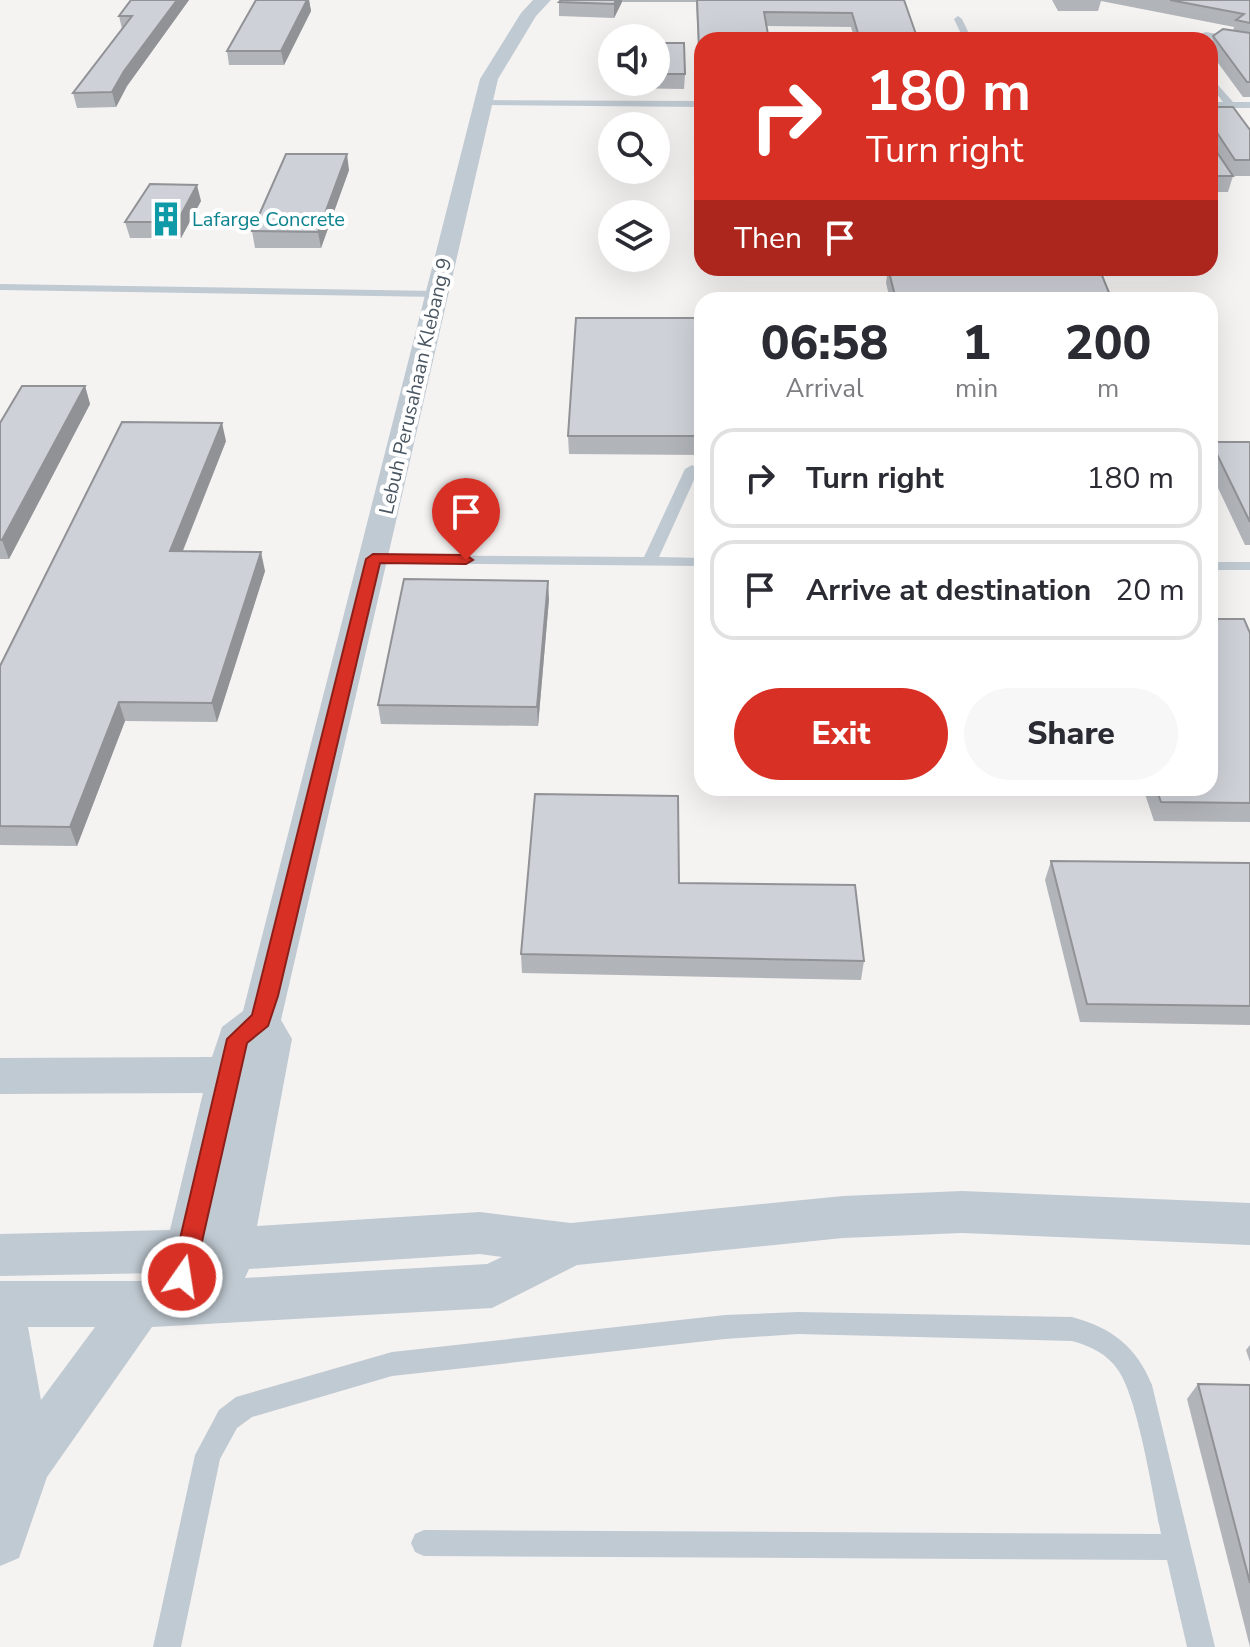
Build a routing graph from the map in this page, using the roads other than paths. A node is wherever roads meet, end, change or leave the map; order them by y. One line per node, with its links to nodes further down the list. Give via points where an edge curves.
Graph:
1 (543, 0): 7 (street, Lebuh Perusahaan Klebang 9, via 529,13 489,79)
2 (958, 19): 3 (lane)
3 (964, 32)
4 (1218, 37): 5 (lane)
5 (1250, 43)
6 (1218, 89): 10 (lane)
7 (483, 102): 8 (lane); 13 (street, Lebuh Perusahaan Klebang 9)
8 (694, 104)
9 (1218, 105): 10 (lane)
10 (1230, 105): 11 (lane)
11 (1250, 105)
12 (0, 287): 13 (lane)
13 (437, 294): 15 (street, Lebuh Perusahaan Klebang 9)
14 (692, 469): 16 (lane)
15 (373, 559): 16 (lane); 20 (street, Lebuh Perusahaan Klebang 9)
16 (650, 561): 17 (lane)
17 (694, 562)
18 (1218, 566): 19 (lane)
19 (1250, 566)
20 (261, 1020): 21 (street, Lebuh Perusahaan Klebang 9, via 237,1039); 25 (street, Lebuh Perusahaan Klebang 9, via 271,1039)
21 (229, 1075): 22 (street); 25 (street, Lebuh Perusahaan Klebang 9)
22 (0, 1076)
23 (1250, 1224): 24 (street, via 962,1212 843,1217)
24 (571, 1244): 25 (street, via 480,1233); 27 (street, via 492,1286)
25 (209, 1250): 26 (street); 27 (street, Lebuh Perusahaan Klebang 9)
26 (0, 1255)
27 (178, 1303): 28 (street); 29 (street)
28 (0, 1304): 29 (street)
29 (26, 1463): 30 (street)
30 (0, 1539)
31 (424, 1543): 32 (lane)
32 (1178, 1547): 33 (lane, via 1140,1385 1115,1346 1094,1334 1072,1329 798,1323 725,1327 392,1364 245,1406 222,1427 208,1455); 34 (lane)
33 (167, 1647)
34 (1201, 1647)

